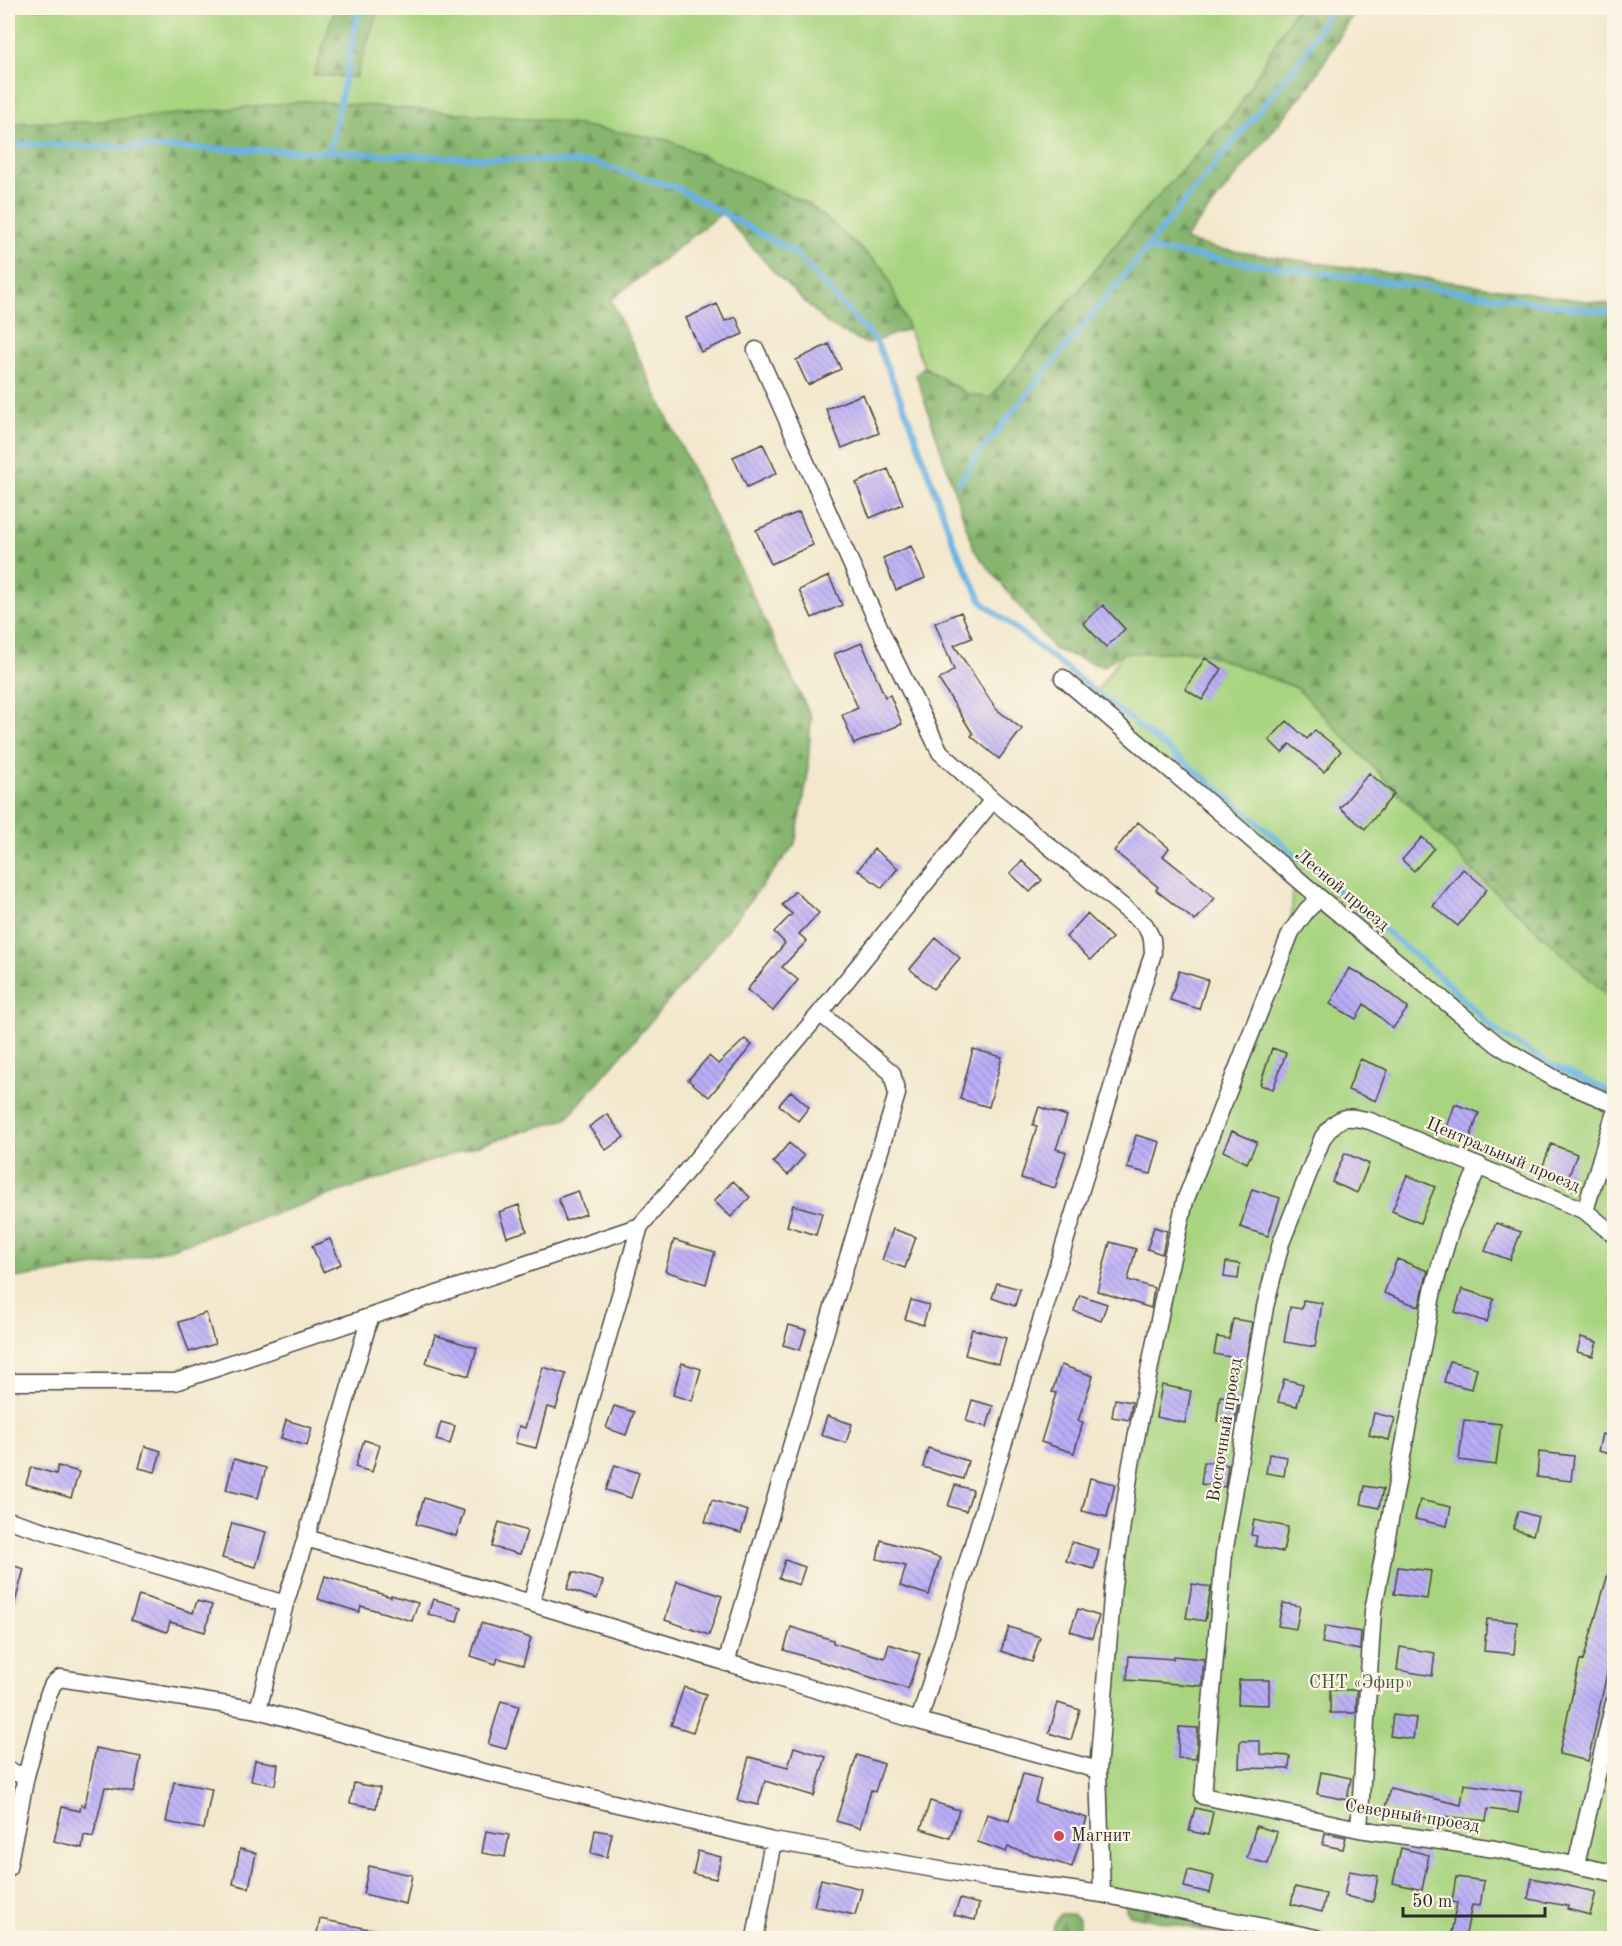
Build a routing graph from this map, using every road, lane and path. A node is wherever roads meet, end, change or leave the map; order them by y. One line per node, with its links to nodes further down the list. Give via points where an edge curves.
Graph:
1 (756, 350): 3 (street, via 886,642 940,752)
2 (1063, 678): 4 (street, Лесной проезд)
3 (993, 800): 5 (street); 22 (street, via 1145,925 1154,953)
4 (1320, 898): 6 (street, Лесной проезд, via 1497,1045 1557,1080); 23 (street, via 1291,932 1185,1201 1131,1464 1113,1585)
5 (820, 1013): 11 (street); 19 (street, via 892,1073 897,1094)
6 (1614, 1104)
7 (1614, 1115): 10 (street)
8 (1371, 1121): 9 (street, Центральный проезд); 26 (street, Восточный проезд, via 1349,1116 1334,1123 1323,1137 1278,1254 1265,1307 1224,1554)
9 (1479, 1165): 10 (street, Центральный проезд); 27 (street, via 1450,1228 1433,1290 1373,1611)
10 (1585, 1211): 12 (street, Центральный проезд)
11 (640, 1226): 13 (street); 17 (street)
12 (1614, 1235)
13 (370, 1317): 14 (street, via 176,1382); 16 (street)
14 (8, 1382)
15 (8, 1520): 18 (street)
16 (306, 1539): 17 (street); 18 (street)
17 (531, 1603): 19 (street)
18 (285, 1604): 21 (street)
19 (726, 1663): 22 (street)
20 (1614, 1703): 29 (street)
21 (258, 1710): 25 (street, via 60,1678 48,1695); 28 (street, via 471,1769)
22 (919, 1721): 23 (street)
23 (1098, 1770): 32 (street)
24 (8, 1771): 25 (street)
25 (26, 1776): 30 (street)
26 (1203, 1796): 27 (street, Северный проезд)
27 (1359, 1829): 29 (street, Северный проезд)
28 (773, 1840): 32 (street, via 992,1879); 33 (street)
29 (1576, 1865): 31 (street, Северный проезд)
30 (8, 1868)
31 (1614, 1873)
32 (1102, 1894): 34 (street)
33 (755, 1938)
34 (1317, 1938)

